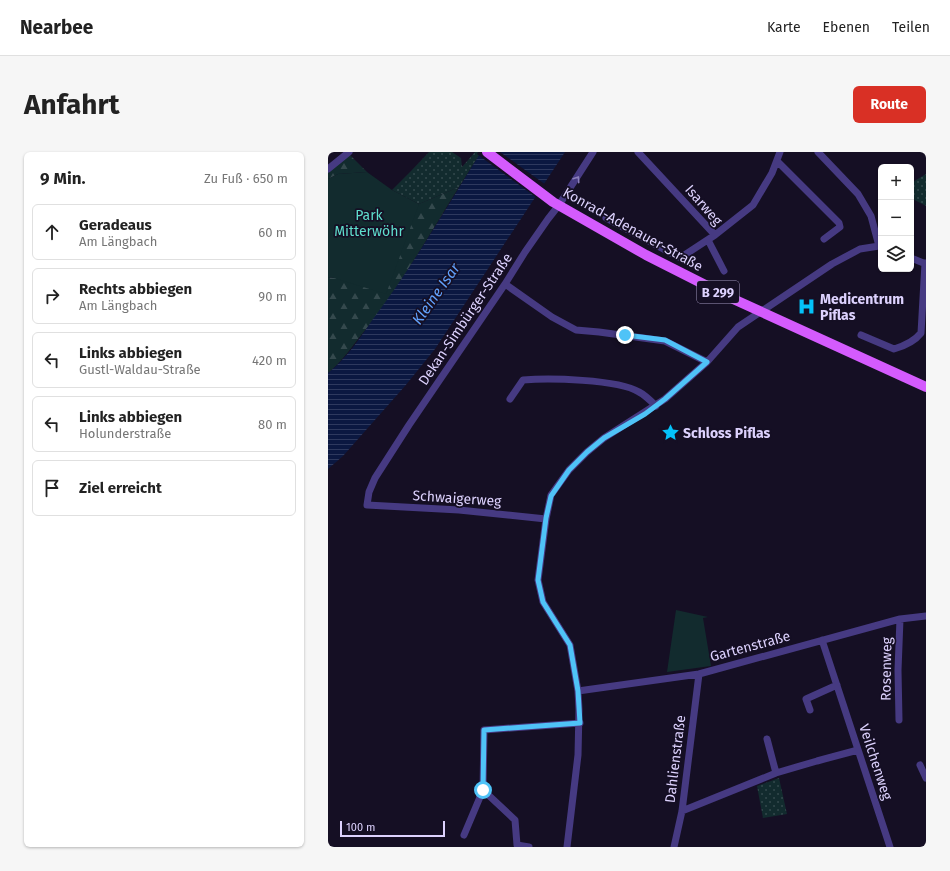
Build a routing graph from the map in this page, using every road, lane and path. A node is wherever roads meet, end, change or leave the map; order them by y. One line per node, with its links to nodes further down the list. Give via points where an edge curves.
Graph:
1 (348, 152): 8 (street)
2 (486, 152): 9 (main road, Konrad-Adenauer-Straße / B 299)
3 (593, 152): 9 (street, Dekan-Simbürger-Straße, one-way to 3)
4 (638, 152): 11 (street, Isarweg)
5 (780, 152): 7 (street)
6 (818, 152): 13 (street, via 858,194 871,216)
7 (777, 161): 11 (street, via 753,205); 12 (street, via 839,223 840,227)
8 (328, 169)
9 (556, 204): 19 (street, Dekan-Simbürger-Straße); 20 (main road, Konrad-Adenauer-Straße / B 299, via 646,255)
10 (606, 218): 14 (street, Isarweg, via 680,258)
11 (715, 235): 14 (street, Isarweg)
12 (824, 239)
13 (878, 239)
14 (708, 240): 18 (street)
15 (878, 246): 20 (street, via 860,249 832,264)
16 (914, 259): 17 (street)
17 (926, 263): 21 (street)
18 (724, 271)
19 (505, 284): 23 (street, via 552,317 576,330 665,340); 27 (street, Dekan-Simbürger-Straße, via 375,478)
20 (759, 312): 23 (street, via 738,327); 24 (main road, Konrad-Adenauer-Straße / B 299)
21 (923, 334): 22 (street, via 910,343 894,349)
22 (862, 335)
23 (707, 362): 26 (street)
24 (926, 387)
25 (510, 399): 26 (street, via 523,380 540,379 629,387)
26 (656, 406): 28 (street, via 604,438 574,464 551,496)
27 (367, 505): 28 (street, Schwaigerweg)
28 (546, 518): 34 (street, via 538,580 543,602 570,645)
29 (926, 616): 30 (street, Gartenstraße)
30 (900, 619): 31 (street, Gartenstraße); 36 (street, Rosenweg)
31 (822, 640): 32 (street, Gartenstraße); 33 (street, Veilchenweg)
32 (699, 674): 34 (street, Gartenstraße); 44 (street, Dahlienstraße)
33 (837, 685): 35 (street, via 806,699); 39 (street, Veilchenweg)
34 (578, 691): 37 (street)
35 (810, 710)
36 (900, 720)
37 (580, 723): 43 (street, via 484,730); 47 (street)
38 (767, 739): 41 (street)
39 (858, 750): 41 (street); 49 (street, Veilchenweg)
40 (920, 765): 42 (street)
41 (776, 774): 44 (street)
42 (926, 778)
43 (483, 790): 45 (street); 46 (street, via 515,820 517,845)
44 (682, 811): 48 (street, Dahlienstraße)
45 (464, 835)
46 (529, 847)
47 (567, 847)
48 (674, 847)
49 (890, 847)

